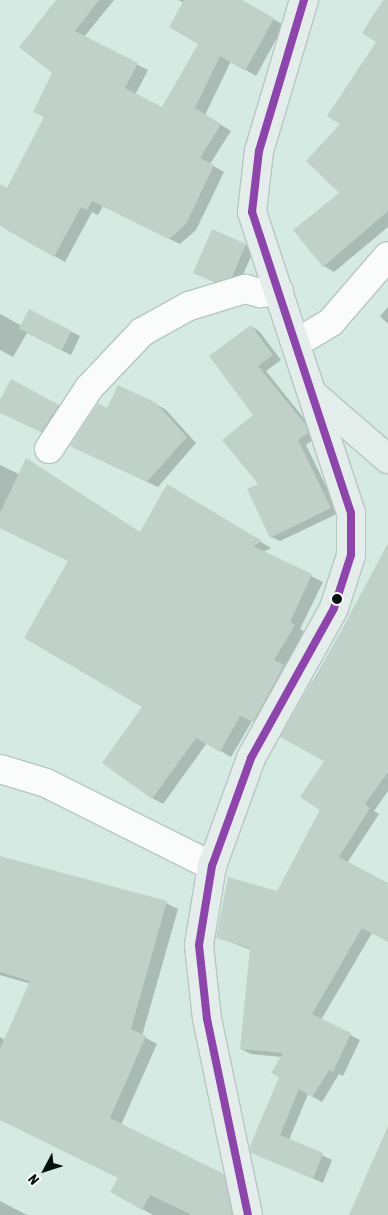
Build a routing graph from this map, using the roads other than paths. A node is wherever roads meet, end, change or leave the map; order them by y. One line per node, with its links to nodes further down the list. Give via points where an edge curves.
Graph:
1 (297, 5): 3 (main road, via 259,152 252,212)
2 (388, 256): 4 (street, via 331,322)
3 (280, 291): 4 (main road); 6 (street, via 245,289 189,306 142,332 90,388)
4 (298, 342): 5 (main road)
5 (314, 395): 7 (main road); 9 (main road, via 322,432 351,513 351,555 334,608 251,758)
6 (48, 448)
7 (388, 459)
8 (0, 769): 9 (street, via 46,783)
9 (212, 866): 10 (main road, via 199,945 208,1019)
10 (248, 1215)

